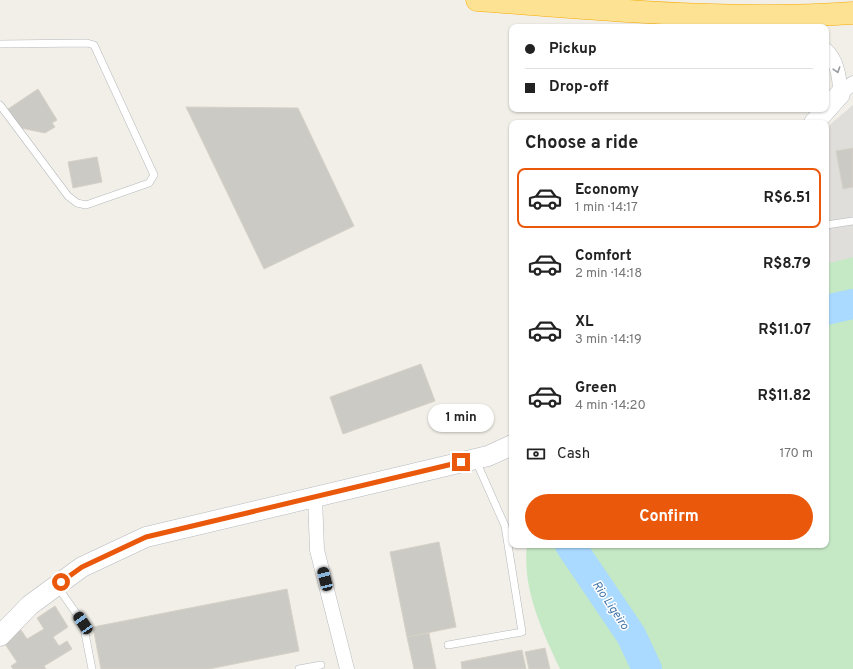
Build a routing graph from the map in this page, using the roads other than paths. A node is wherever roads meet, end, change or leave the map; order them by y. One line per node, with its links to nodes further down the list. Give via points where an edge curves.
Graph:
1 (477, 0): 3 (highway)
2 (853, 13): 3 (highway, via 813,16)
3 (657, 14): 4 (street)
4 (719, 24)
5 (0, 44): 8 (lane, via 87,43 94,46 154,175 152,180 86,206 78,203 68,196)
6 (829, 52): 7 (street, one-way to 7)
7 (846, 88): 9 (street)
8 (0, 105)
9 (829, 107)
10 (824, 112): 11 (street)
11 (817, 120)
12 (853, 221): 13 (lane)
13 (829, 225)
14 (509, 446): 15 (street)
15 (475, 459): 16 (street); 19 (lane, via 505,526 522,632)
16 (316, 497): 17 (street, via 146,537 82,567); 23 (street, via 317,550)
17 (57, 585): 18 (street, via 30,605); 21 (lane, via 83,623)
18 (0, 636)
19 (448, 645)
20 (321, 665): 22 (lane)
21 (92, 669)
22 (300, 669)
23 (347, 669)

